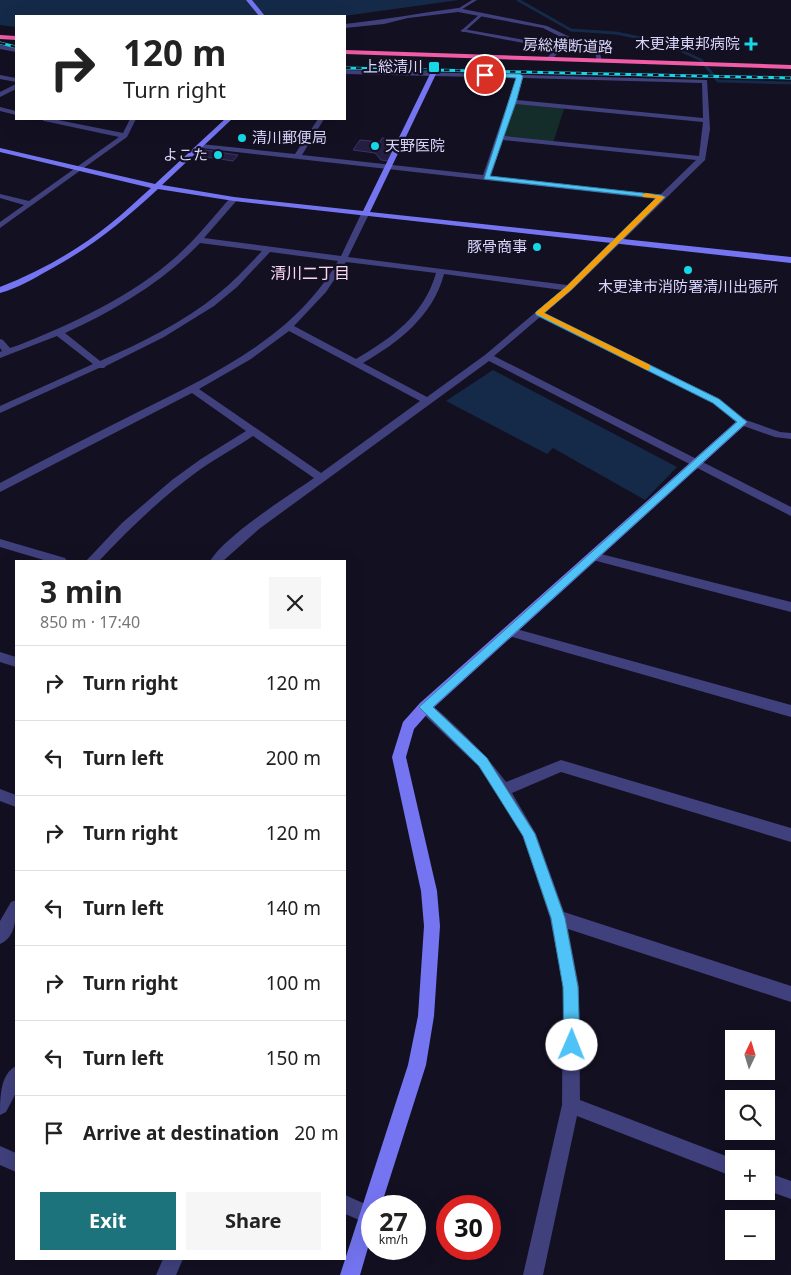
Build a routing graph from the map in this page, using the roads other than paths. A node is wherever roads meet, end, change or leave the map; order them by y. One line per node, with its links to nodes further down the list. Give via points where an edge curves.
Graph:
1 (249, 0): 4 (street)
2 (476, 0): 3 (lane)
3 (458, 10): 5 (street); 6 (street)
4 (261, 15)
5 (481, 15): 7 (lane); 11 (street, via 554,29 568,38)
6 (346, 26)
7 (463, 32): 11 (street)
8 (0, 37): 9 (highway)
9 (15, 38)
10 (0, 48): 13 (street)
11 (560, 48): 15 (street)
12 (596, 49): 16 (street)
13 (15, 50)
14 (346, 52): 15 (highway, 房総横断道路)
15 (549, 59): 16 (highway, 房総横断道路)
16 (600, 61): 17 (highway, 房総横断道路)
17 (791, 67)
18 (348, 72): 19 (street)
19 (433, 74): 20 (street); 39 (street)
20 (520, 76): 25 (street); 32 (street, via 705,81)
21 (0, 77): 22 (street)
22 (15, 80)
23 (15, 87): 24 (street)
24 (0, 95)
25 (513, 102): 32 (street); 34 (street)
26 (0, 110): 27 (street)
27 (15, 113)
28 (49, 120): 33 (street)
29 (133, 120): 33 (street)
30 (228, 120): 35 (street)
31 (320, 120): 37 (street)
32 (706, 120): 38 (street)
33 (125, 136): 40 (street)
34 (500, 138): 38 (street); 41 (street)
35 (201, 146): 37 (street); 42 (street)
36 (0, 150): 40 (street)
37 (297, 157): 39 (street)
38 (702, 158): 44 (street)
39 (388, 167): 41 (street); 47 (street)
40 (79, 169): 42 (street); 46 (street)
41 (486, 178): 44 (street)
42 (157, 187): 45 (street); 56 (street, via 113,226 76,252)
43 (0, 196): 46 (street)
44 (661, 197): 50 (street)
45 (234, 200): 47 (street); 49 (street)
46 (30, 204): 48 (street)
47 (365, 214): 50 (street); 52 (street)
48 (0, 226)
49 (198, 240): 51 (street); 59 (street, via 139,288)
50 (616, 241): 53 (street); 55 (street)
51 (268, 249): 52 (street); 64 (street, via 239,282 212,304)
52 (344, 258): 54 (street); 58 (street, via 322,291)
53 (791, 260)
54 (441, 271): 55 (street); 63 (street, via 433,298 404,331)
55 (570, 288): 57 (street)
56 (0, 290)
57 (539, 313): 62 (street); 68 (street, via 716,401)
58 (289, 327): 63 (street); 65 (street)
59 (58, 332): 61 (street); 64 (street)
60 (0, 342): 61 (street)
61 (4, 353)
62 (488, 357): 66 (street); 71 (street)
63 (356, 363): 66 (street)
64 (101, 366): 67 (street)
65 (193, 389): 69 (street); 73 (street)
66 (427, 401): 72 (street)
67 (0, 410)
68 (742, 422): 70 (street); 71 (street)
69 (254, 431): 72 (street); 78 (street, via 190,471 123,528)
70 (791, 436)
71 (697, 463): 74 (street); 76 (street)
72 (321, 478): 79 (street, via 255,526)
73 (0, 488)
74 (791, 512)
75 (0, 544): 77 (street)
76 (593, 556): 80 (street); 81 (street)
77 (58, 560)
78 (93, 560)
79 (217, 560)
80 (791, 607)
81 (509, 632): 82 (street); 83 (street)
82 (425, 707): 84 (street, via 483,762); 100 (street, via 408,726 399,757 429,891 432,926 426,1016 417,1065)
83 (791, 711)
84 (502, 790): 87 (street, via 561,766); 89 (street, via 529,834)
85 (0, 795): 86 (street)
86 (15, 800)
87 (791, 835)
88 (15, 909): 90 (street)
89 (558, 918): 91 (street); 93 (street, via 571,987)
90 (0, 936)
91 (791, 994)
92 (15, 1077): 94 (street)
93 (571, 1105): 97 (street); 107 (street)
94 (0, 1106)
95 (0, 1155): 96 (street)
96 (15, 1162)
97 (725, 1165)
98 (775, 1184): 99 (street)
99 (791, 1190)
100 (376, 1195)
101 (346, 1204): 102 (street)
102 (361, 1211)
103 (361, 1242): 106 (street)
104 (173, 1260): 105 (street)
105 (166, 1275)
106 (350, 1275)
107 (533, 1275)

